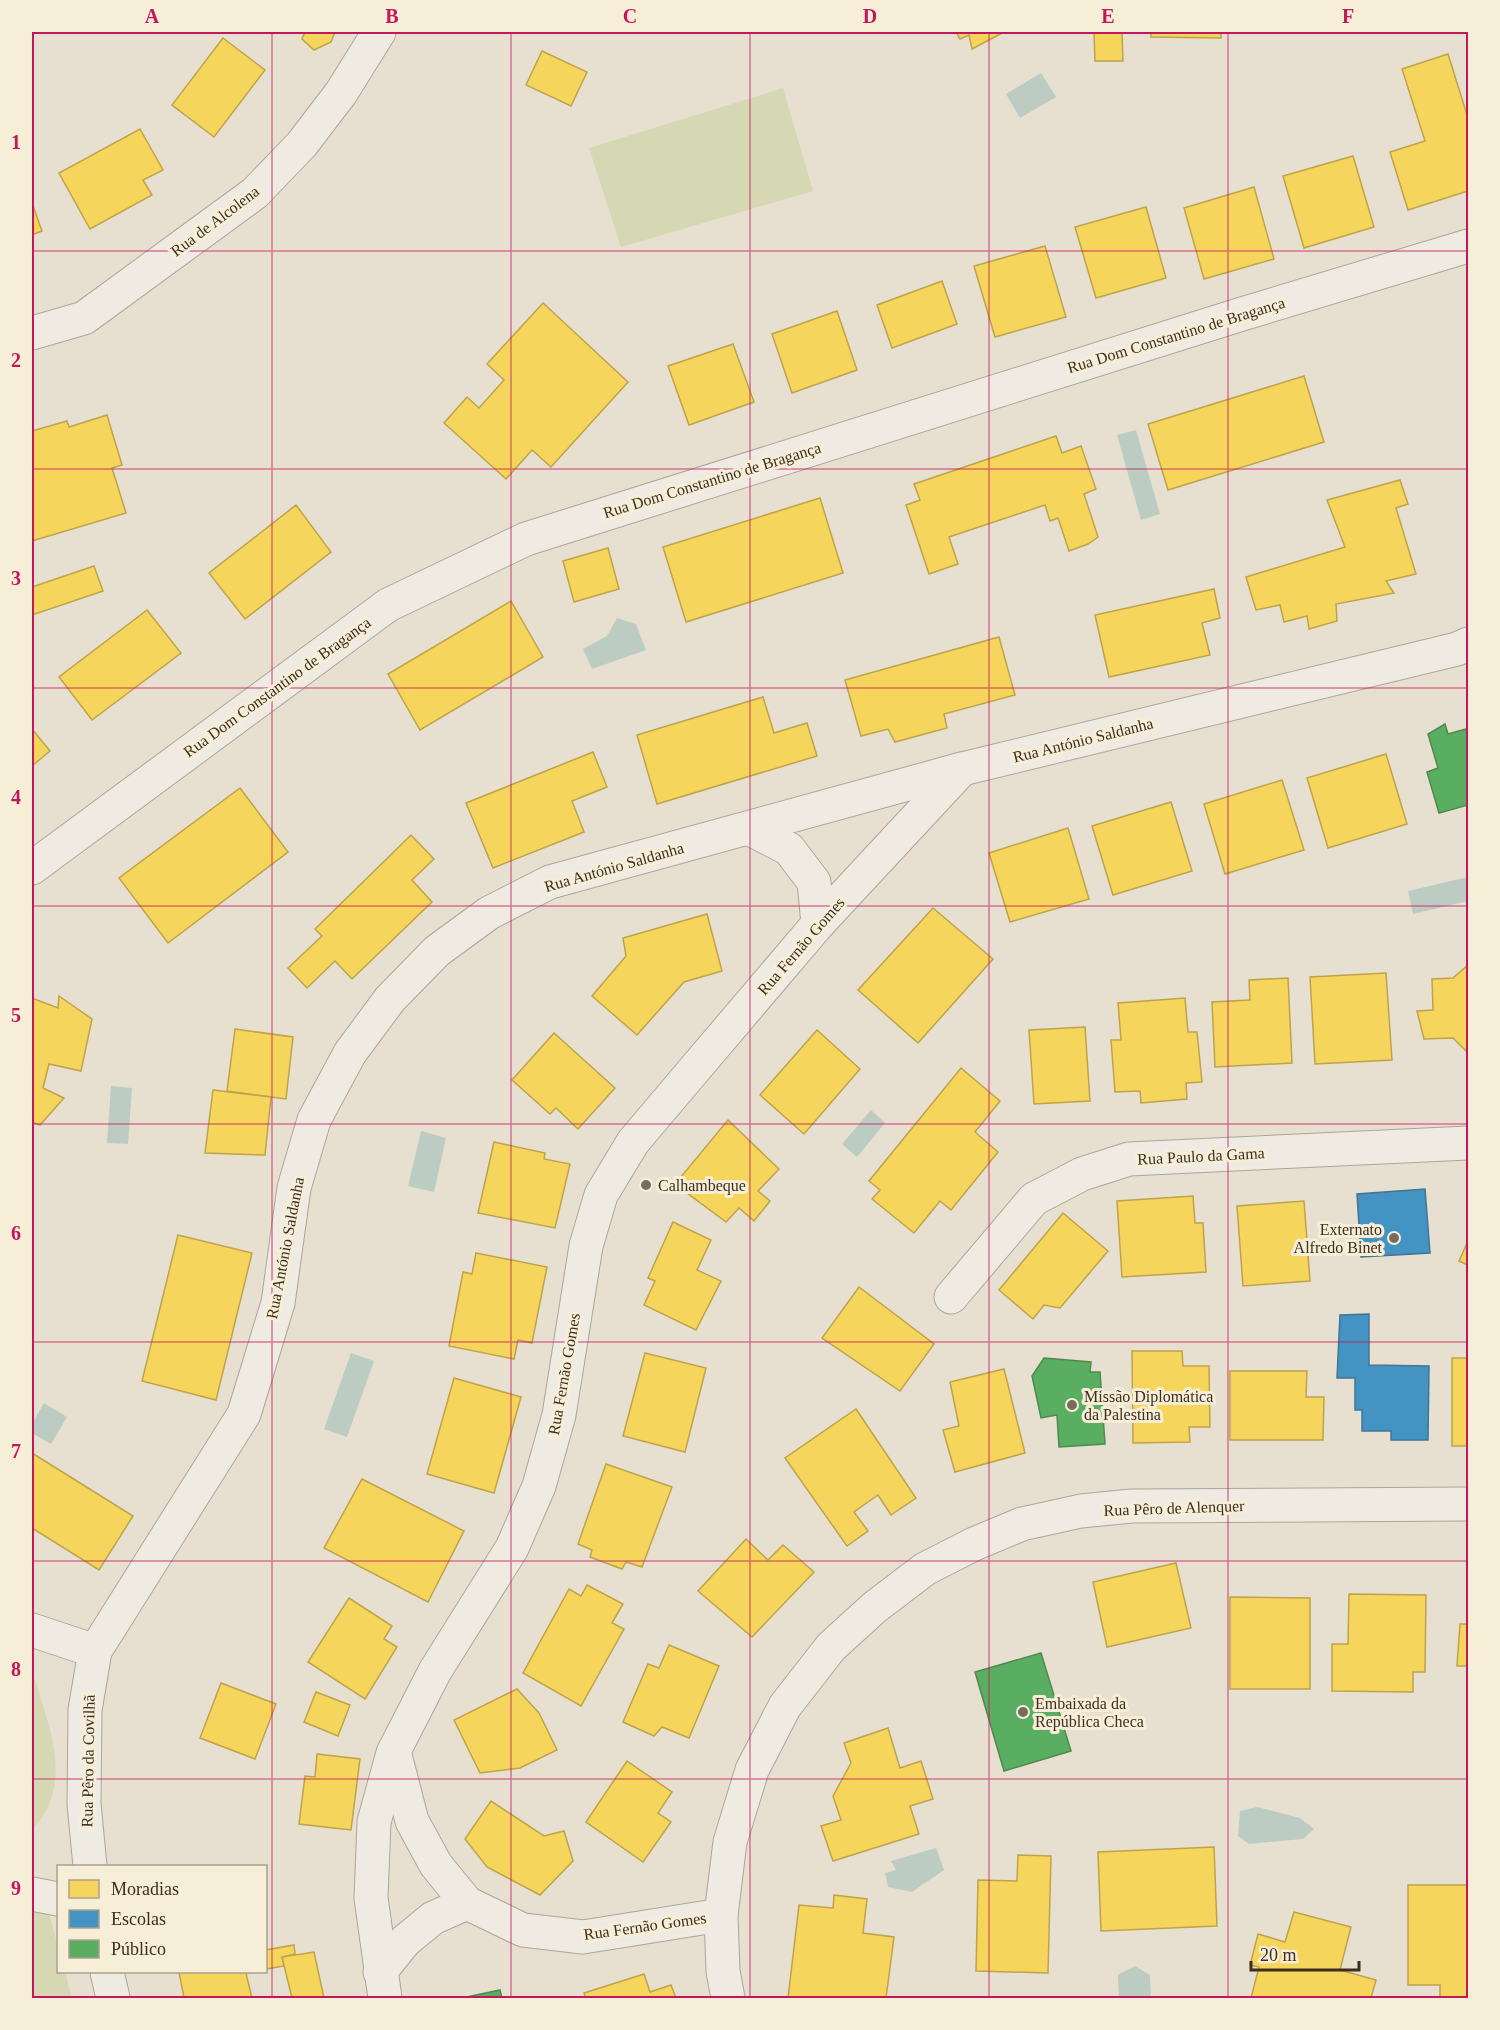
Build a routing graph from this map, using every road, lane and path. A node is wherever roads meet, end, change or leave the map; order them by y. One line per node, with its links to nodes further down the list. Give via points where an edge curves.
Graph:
1 (379, 32): 3 (street, Rua de Alcolena, via 302,144 255,193 84,318)
2 (1468, 246): 7 (street, Rua Dom Constantino de Bragança, via 526,539 388,605)
3 (32, 333)
4 (1468, 644): 5 (street, Rua António Saldanha)
5 (962, 770): 6 (street, Rua António Saldanha); 8 (street, Rua Fernão Gomes)
6 (750, 829): 8 (street, via 789,849 814,882); 13 (street, Rua António Saldanha, via 550,882 489,913 437,951 390,999 350,1053 314,1120 294,1188 278,1303 244,1414)
7 (32, 868)
8 (818, 924): 14 (street, Rua Fernão Gomes, via 633,1142 601,1195 586,1246 559,1415 539,1486 512,1548 435,1671)
9 (1468, 1143): 10 (street, Rua Paulo da Gama, via 1129,1159 1082,1174 1034,1199)
10 (951, 1297)
11 (1468, 1504): 19 (street, Rua Pêro de Alenquer, via 1132,1506 1082,1511 1023,1524 925,1569 831,1647 785,1706 752,1770 730,1842)
12 (32, 1630): 13 (street)
13 (94, 1650): 15 (street, Rua Pêro da Covilhã, via 85,1710 84,1804)
14 (394, 1752): 18 (street, Rua Fernão Gomes, via 412,1821 436,1865); 21 (street, via 374,1822 371,1899)
15 (90, 1865)
16 (32, 1894): 17 (street)
17 (57, 1899)
18 (467, 1903): 19 (street, Rua Fernão Gomes, via 523,1930 584,1937); 21 (street, via 434,1918 405,1941)
19 (721, 1915): 23 (street, Rua Pêro de Alenquer)
20 (107, 1973): 22 (street)
21 (382, 1985)
22 (113, 1998)
23 (728, 1998)

